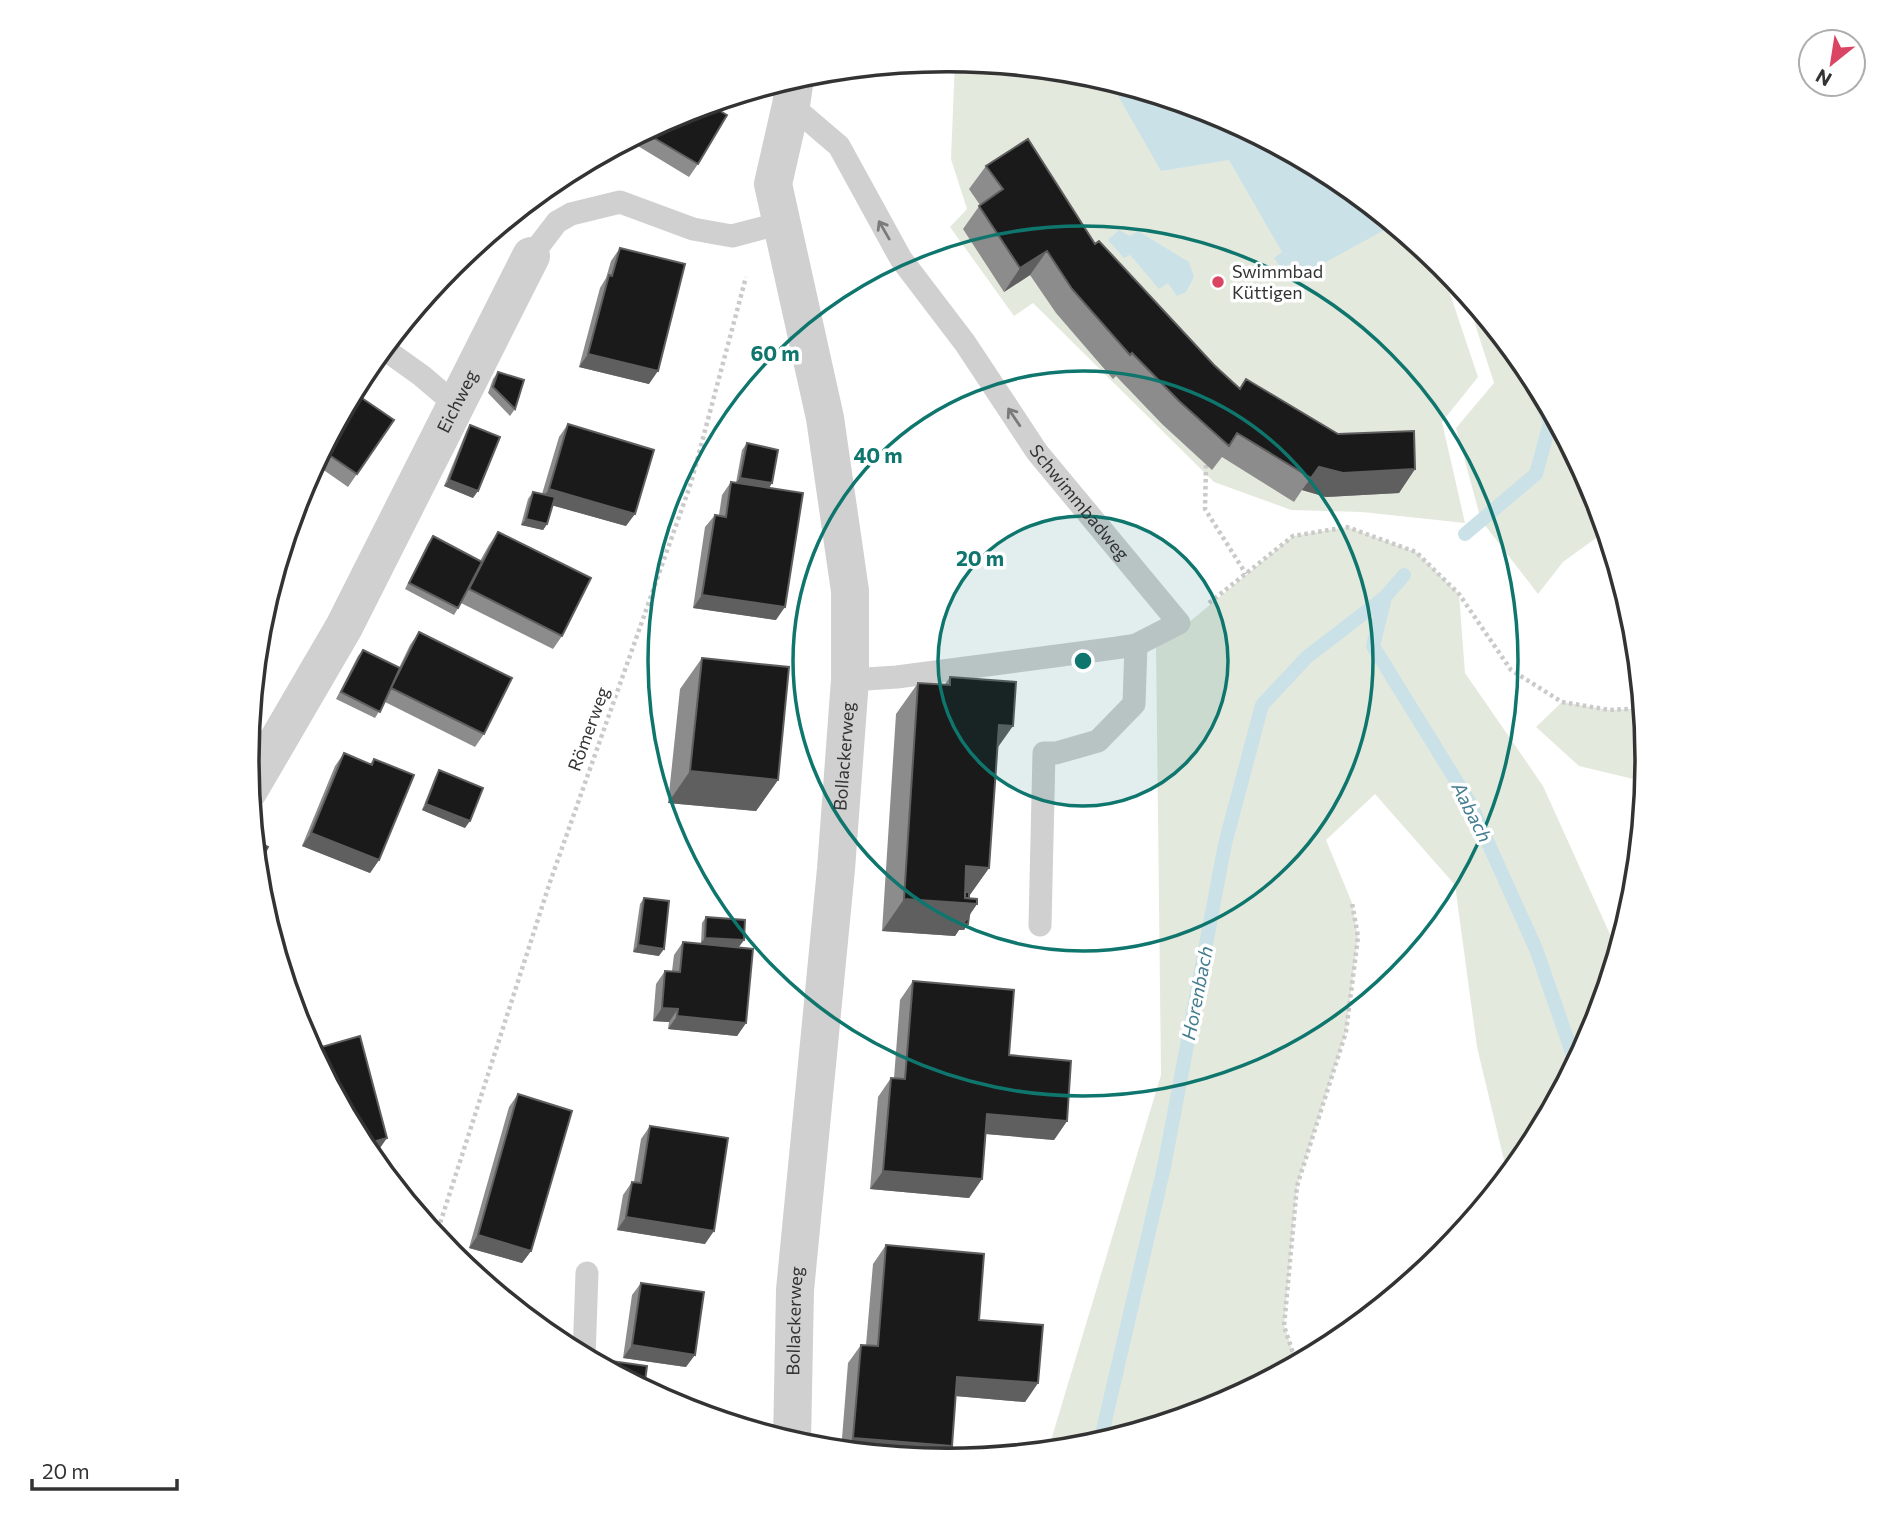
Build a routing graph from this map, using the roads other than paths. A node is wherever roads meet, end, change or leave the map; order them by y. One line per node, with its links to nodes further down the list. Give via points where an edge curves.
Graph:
1 (793, 91): 2 (street, Bollackerweg, via 773,184); 6 (lane, Schwimmbadweg, one-way to 1, via 1179,623 1037,452 965,343 901,259 839,146)
2 (771, 226): 3 (lane, Eichweg, via 732,236 693,229 620,202 570,214 557,222); 7 (street, Bollackerweg, via 827,430 850,591)
3 (531, 256): 5 (street, Eichweg)
4 (392, 354): 5 (lane)
5 (456, 405): 8 (street, Eichweg, via 344,626)
6 (1136, 645): 7 (lane); 9 (lane, via 1134,704 1098,741 1044,753)
7 (850, 680): 12 (street, Bollackerweg, via 795,1290)
8 (259, 772)
9 (1040, 925)
10 (587, 1273): 11 (lane)
11 (584, 1345)
12 (792, 1431)

